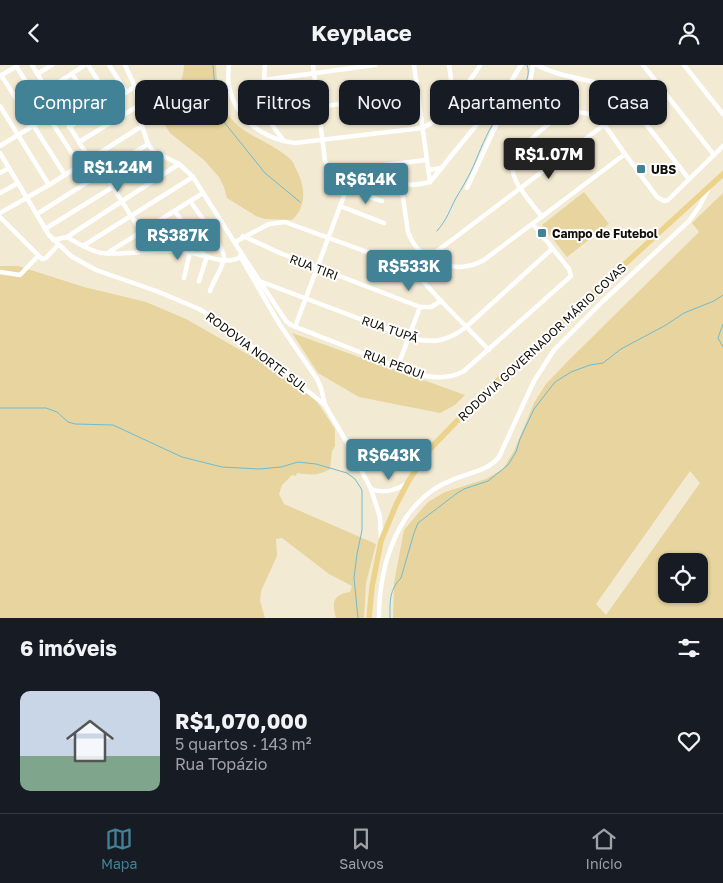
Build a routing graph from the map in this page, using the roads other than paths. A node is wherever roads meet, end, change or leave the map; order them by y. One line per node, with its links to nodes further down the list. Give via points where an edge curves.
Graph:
1 (32, 65): 20 (street)
2 (52, 65): 20 (street)
3 (87, 65): 21 (street); 27 (street)
4 (109, 65): 36 (street)
5 (125, 65): 35 (street)
6 (229, 65): 57 (street, via 228,85 241,115 257,130)
7 (265, 65): 28 (street)
8 (314, 65): 19 (street)
9 (375, 65): 19 (street)
10 (414, 65): 30 (street)
11 (449, 65): 31 (street)
12 (480, 65): 32 (street)
13 (521, 65): 71 (street, via 509,85)
14 (532, 65): 87 (street, via 530,83 498,121)
15 (537, 65): 33 (street)
16 (643, 65): 34 (street)
17 (684, 65): 42 (street)
18 (17, 66): 22 (street); 23 (street)
19 (314, 72): 28 (street); 29 (street)
20 (37, 74): 24 (street)
21 (72, 74): 25 (street); 26 (street)
22 (0, 75): 49 (street)
23 (26, 80)
24 (41, 80)
25 (63, 80)
26 (76, 80)
27 (97, 80)
28 (264, 80)
29 (315, 80)
30 (416, 80)
31 (451, 80)
32 (470, 80)
33 (589, 80)
34 (655, 80)
35 (134, 87): 36 (street); 37 (street)
36 (126, 92)
37 (135, 92)
38 (667, 95): 63 (street)
39 (0, 106): 54 (street)
40 (135, 107): 56 (street)
41 (420, 110): 53 (street)
42 (723, 114)
43 (430, 123): 53 (street)
44 (54, 125): 69 (street)
45 (72, 125): 51 (street)
46 (272, 125): 57 (street)
47 (322, 125): 55 (street)
48 (647, 125): 79 (street)
49 (34, 126): 54 (street); 77 (street)
50 (604, 126): 62 (street); 89 (street); 89 (street, via 593,116 580,112 566,114 545,129 523,147 515,160 513,172)
51 (69, 127): 56 (street)
52 (142, 127): 58 (street); 65 (street)
53 (422, 128): 55 (street); 66 (street)
54 (18, 135): 59 (street); 83 (street)
55 (324, 140): 57 (street); 72 (street, via 326,164 330,170)
56 (79, 142): 65 (street)
57 (285, 142)
58 (148, 144): 64 (street); 75 (street)
59 (0, 146)
60 (723, 146): 63 (street)
61 (0, 153): 70 (street, RODOVIA NORTE SUL)
62 (624, 154): 79 (street, via 661,200 668,200); 102 (street)
63 (714, 155): 79 (street)
64 (163, 156): 68 (street); 86 (street)
65 (92, 158): 69 (street); 75 (street)
66 (426, 160): 67 (street); 73 (street)
67 (398, 163): 72 (street); 80 (street)
68 (179, 164): 78 (street); 96 (street)
69 (80, 166): 77 (street)
70 (9, 168): 74 (street); 82 (street, RODOVIA NORTE SUL)
71 (442, 168): 73 (street); 81 (street)
72 (354, 169): 88 (street)
73 (428, 170): 81 (street)
74 (0, 173)
75 (103, 173): 86 (street); 99 (street)
76 (723, 174): 85 (main road, RODOVIA GOVERNADOR MÁRIO COVAS)
77 (65, 175): 83 (street)
78 (193, 177): 91 (street); 101 (street)
79 (690, 179)
80 (400, 180): 84 (street); 93 (street)
81 (430, 182): 84 (street)
82 (18, 183): 90 (street); 92 (street, RODOVIA NORTE SUL)
83 (49, 185): 92 (street)
84 (412, 185): 93 (street)
85 (709, 187): 141 (main road, RODOVIA GOVERNADOR MÁRIO COVAS, via 484,393 428,451); 145 (street, via 689,221 554,350 534,381 495,462 436,488 406,516 392,545 383,581)
86 (112, 188): 96 (street); 106 (street)
87 (467, 188)
88 (347, 189): 95 (street); 97 (street)
89 (521, 189): 102 (street); 123 (street)
90 (0, 193)
91 (203, 193): 94 (street); 112 (street)
92 (28, 198): 99 (street, RODOVIA NORTE SUL); 100 (street)
93 (402, 198): 123 (street, via 410,237)
94 (190, 201): 98 (street); 124 (street, via 219,245)
95 (382, 201)
96 (122, 202): 101 (street); 108 (street)
97 (340, 206): 104 (street); 110 (street)
98 (175, 211): 103 (street); 121 (street)
99 (37, 214): 106 (street, RODOVIA NORTE SUL)
100 (0, 215): 120 (street)
101 (132, 217): 107 (street); 114 (street)
102 (542, 217): 105 (street)
103 (161, 219): 107 (street); 118 (street)
104 (384, 223)
105 (533, 224): 115 (street); 123 (street, via 472,266 450,267)
106 (45, 229): 111 (street, RODOVIA NORTE SUL)
107 (142, 232): 116 (street); 119 (street)
108 (67, 237): 111 (street); 114 (street)
109 (243, 237): 110 (street, via 280,222); 112 (street); 117 (street); 125 (street, RUA TIRI)
110 (329, 238): 125 (street); 126 (street)
111 (53, 240): 113 (street, RODOVIA NORTE SUL)
112 (235, 242): 117 (street); 122 (street, via 234,246)
113 (58, 245): 120 (street, via 46,258); 140 (street, RODOVIA NORTE SUL, via 96,270 177,299 212,317)
114 (84, 246): 119 (street)
115 (552, 249): 136 (street, RUA TUPÃ); 138 (street, RUA PEQUI, via 571,276)
116 (150, 251): 118 (street); 119 (street)
117 (240, 251): 122 (street)
118 (189, 252): 121 (street); 128 (street)
119 (108, 253)
120 (38, 256): 127 (street, via 20,275)
121 (206, 256): 124 (street); 129 (street)
122 (242, 257): 124 (street); 130 (street, RUA PEQUI); 140 (street, via 280,325 317,379)
123 (428, 258): 126 (street)
124 (223, 261): 131 (street)
125 (318, 268): 132 (street); 134 (street, RUA TIRI)
126 (412, 268): 133 (street)
127 (0, 272)
128 (184, 278)
129 (199, 281)
130 (261, 281): 132 (street, RUA TUPÃ); 135 (street, RUA PEQUI, via 286,321)
131 (210, 291)
132 (306, 299): 135 (street); 137 (street, RUA TUPÃ)
133 (441, 301): 134 (street, via 431,307); 136 (street)
134 (420, 307): 137 (street)
135 (295, 327): 139 (street, RUA PEQUI)
136 (466, 327): 137 (street, RUA TUPÃ, via 453,337 442,340); 138 (street)
137 (408, 337): 139 (street)
138 (489, 350): 139 (street, RUA PEQUI, via 464,371 449,377 419,375)
139 (398, 367)
140 (325, 405): 142 (street, RODOVIA NORTE SUL)
141 (408, 482): 142 (street, via 384,493); 143 (main road, RODOVIA GOVERNADOR MÁRIO COVAS)
142 (371, 489): 143 (street, RODOVIA NORTE SUL, via 380,517)
143 (381, 541): 144 (main road, RODOVIA GOVERNADOR MÁRIO COVAS)
144 (369, 618)
145 (379, 618)

